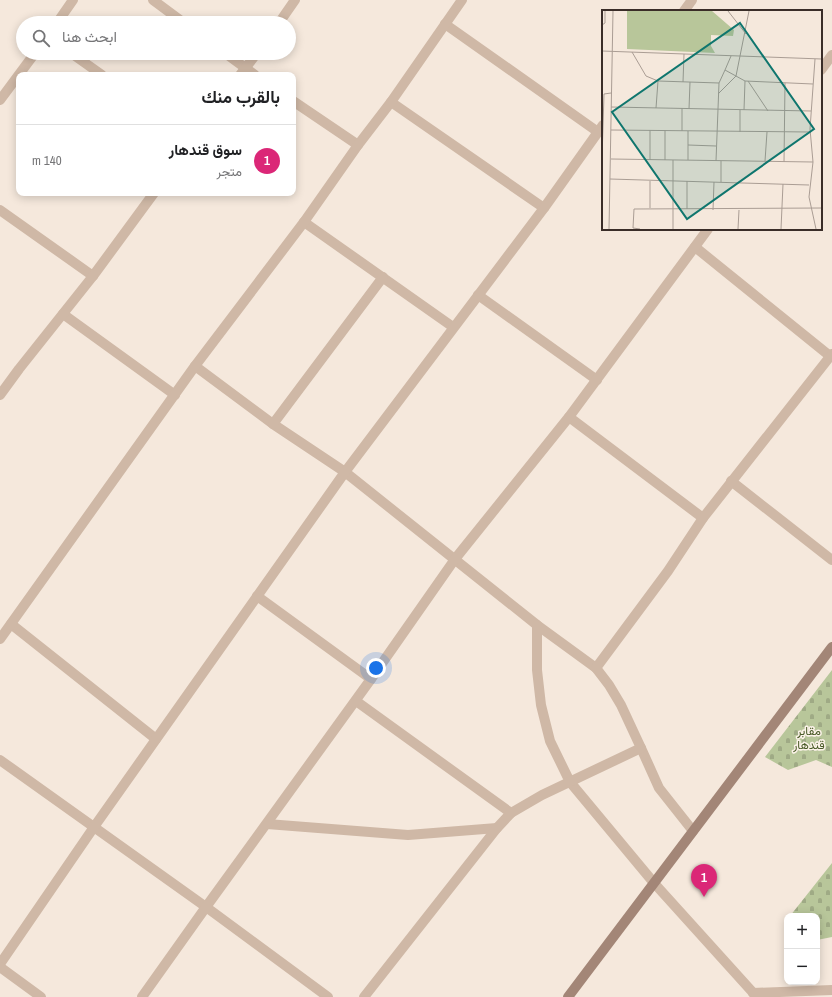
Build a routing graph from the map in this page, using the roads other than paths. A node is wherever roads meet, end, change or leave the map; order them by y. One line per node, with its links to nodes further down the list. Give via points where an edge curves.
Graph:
1 (73, 0): 7 (street)
2 (153, 0): 8 (street)
3 (295, 0): 9 (street)
4 (462, 0): 10 (street)
5 (692, 0): 6 (street)
6 (685, 10)
7 (62, 16)
8 (175, 16)
9 (283, 16)
10 (445, 24): 22 (street); 24 (street)
11 (832, 55): 16 (street)
12 (30, 60): 17 (street)
13 (81, 60): 18 (street)
14 (232, 60): 19 (street)
15 (252, 60): 19 (street)
16 (822, 69)
17 (21, 72)
18 (98, 72)
19 (243, 72)
20 (16, 79): 21 (street)
21 (0, 100)
22 (391, 102): 25 (street); 27 (street)
23 (296, 103): 25 (street)
24 (601, 128): 27 (street)
25 (358, 145): 29 (street)
26 (152, 196): 32 (street)
27 (544, 208): 34 (street)
28 (0, 210): 32 (street)
29 (304, 222): 33 (street); 38 (street)
30 (707, 230): 31 (street)
31 (695, 247): 37 (street); 39 (street)
32 (93, 276): 35 (street)
33 (383, 278): 36 (street); 43 (street)
34 (478, 295): 36 (street); 39 (street)
35 (64, 314): 40 (street); 41 (street)
36 (453, 327): 44 (street)
37 (831, 354): 45 (street)
38 (195, 366): 41 (street); 43 (street)
39 (597, 380): 42 (street)
40 (0, 395)
41 (175, 395): 50 (street)
42 (569, 417): 46 (street); 47 (street)
43 (273, 424): 44 (street)
44 (345, 472): 47 (street); 49 (street)
45 (731, 481): 46 (street); 48 (street)
46 (703, 518): 54 (street, via 668,571)
47 (456, 559): 51 (street); 55 (street)
48 (832, 560)
49 (257, 596): 55 (street); 57 (street)
50 (11, 624): 52 (street); 57 (street)
51 (537, 625): 54 (street); 60 (street, via 537,670 541,705 550,741)
52 (0, 639)
53 (832, 647): 65 (main road)
54 (596, 668): 58 (street, via 621,705)
55 (371, 679): 56 (street)
56 (356, 701): 61 (street); 62 (street)
57 (156, 739): 63 (street)
58 (641, 748): 60 (street); 65 (street, via 659,788)
59 (0, 760): 63 (street)
60 (570, 782): 61 (street); 66 (street)
61 (511, 813): 64 (street)
62 (267, 824): 64 (street, via 408,835); 67 (street)
63 (94, 827): 67 (street); 68 (street)
64 (497, 828): 74 (street)
65 (693, 831): 66 (main road)
66 (654, 883): 70 (street); 75 (main road)
67 (206, 907): 72 (street); 73 (street)
68 (0, 966): 71 (street)
69 (832, 990): 70 (street)
70 (755, 995)
71 (41, 997)
72 (142, 997)
73 (328, 997)
74 (364, 997)
75 (568, 997)

